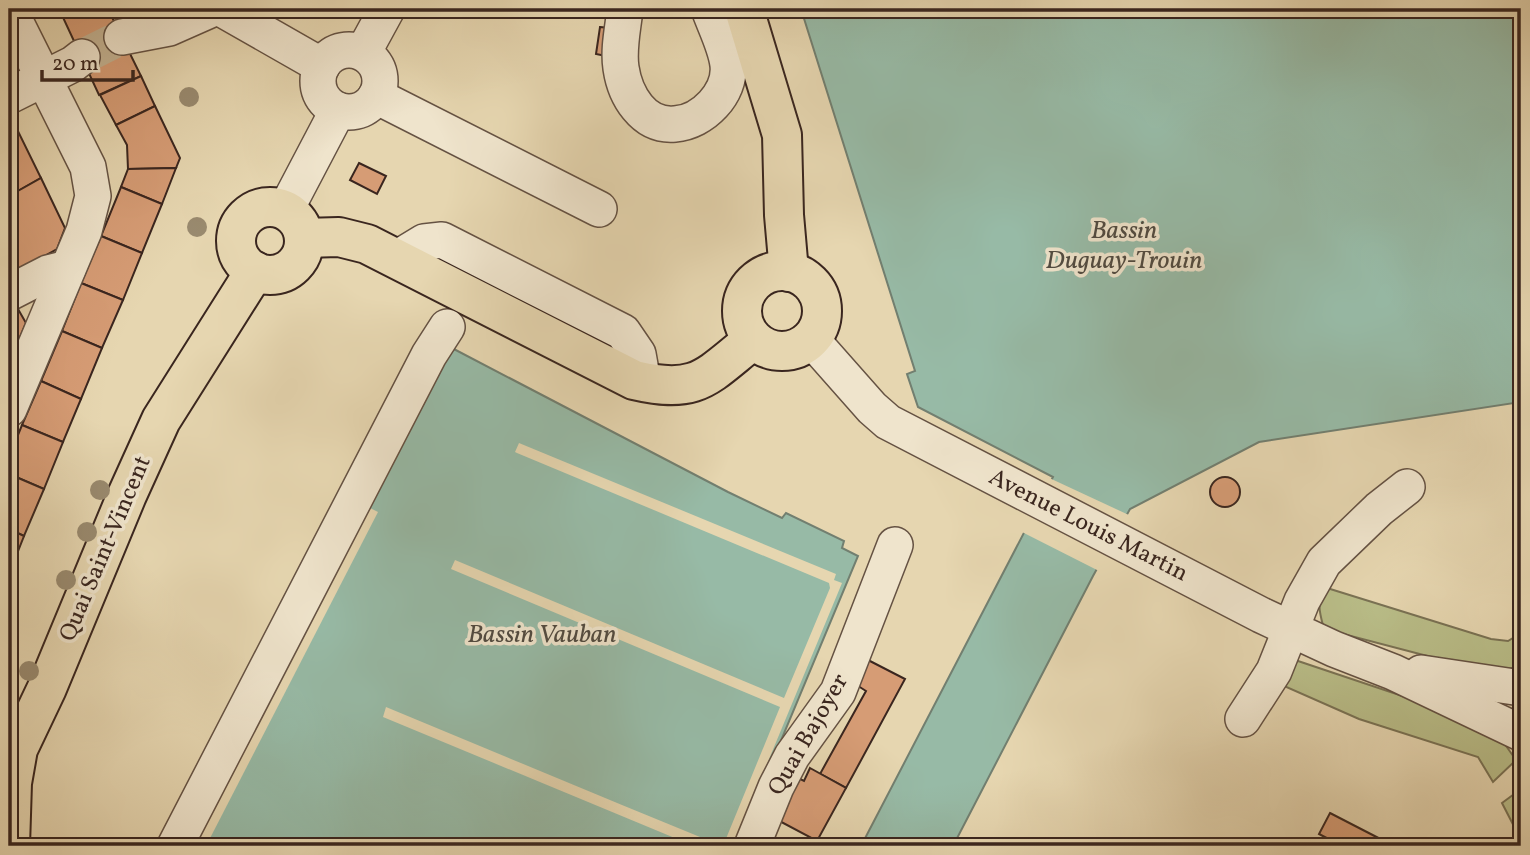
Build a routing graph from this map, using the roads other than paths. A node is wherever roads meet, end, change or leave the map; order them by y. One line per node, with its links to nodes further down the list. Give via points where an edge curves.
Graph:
1 (9, 9): 12 (street)
2 (212, 9): 8 (street, via 169,27)
3 (222, 9): 11 (street)
4 (387, 9): 9 (street)
5 (625, 9): 6 (street, via 621,67 627,92 637,109 653,120 675,124 715,104 725,88 728,66)
6 (709, 9)
7 (744, 9): 20 (main road, via 782,135)
8 (122, 37)
9 (363, 53): 11 (street, via 344,50); 14 (street, via 379,72)
10 (82, 57): 12 (street)
11 (322, 66): 15 (street, via 320,92)
12 (44, 78): 13 (street); 18 (street, via 88,167 93,196)
13 (9, 96)
14 (376, 96): 15 (street, via 364,108); 16 (street)
15 (338, 110): 17 (street)
16 (599, 209)
17 (295, 224): 19 (main road, via 300,258 285,272 265,275); 19 (main road, via 275,208 255,211 240,227 240,257); 24 (main road, via 367,244 634,380 682,387 706,377)
18 (68, 268): 21 (street); 25 (street)
19 (255, 271): 33 (main road, Quai Saint-Vincent, via 161,420 18,748)
20 (789, 272): 23 (main road, via 810,284 821,305 822,317); 24 (main road, via 762,276 745,296 742,319)
21 (9, 293)
22 (447, 327): 34 (street)
23 (811, 339): 24 (main road, via 789,351 775,351); 28 (street, Avenue Louis Martin, via 888,422)
24 (753, 340)
25 (9, 408)
26 (1407, 486): 28 (street, via 1324,562)
27 (895, 545): 35 (street, Quai Bajoyer, via 838,692 792,756)
28 (1292, 629): 29 (street, Avenue Louis Martin); 31 (street, via 1274,671)
29 (1393, 672): 30 (street, Avenue Louis Martin); 32 (street, Avenue Louis Martin)
30 (1521, 688)
31 (1243, 719)
32 (1521, 733)
33 (9, 846)
34 (175, 846)
35 (752, 846)

